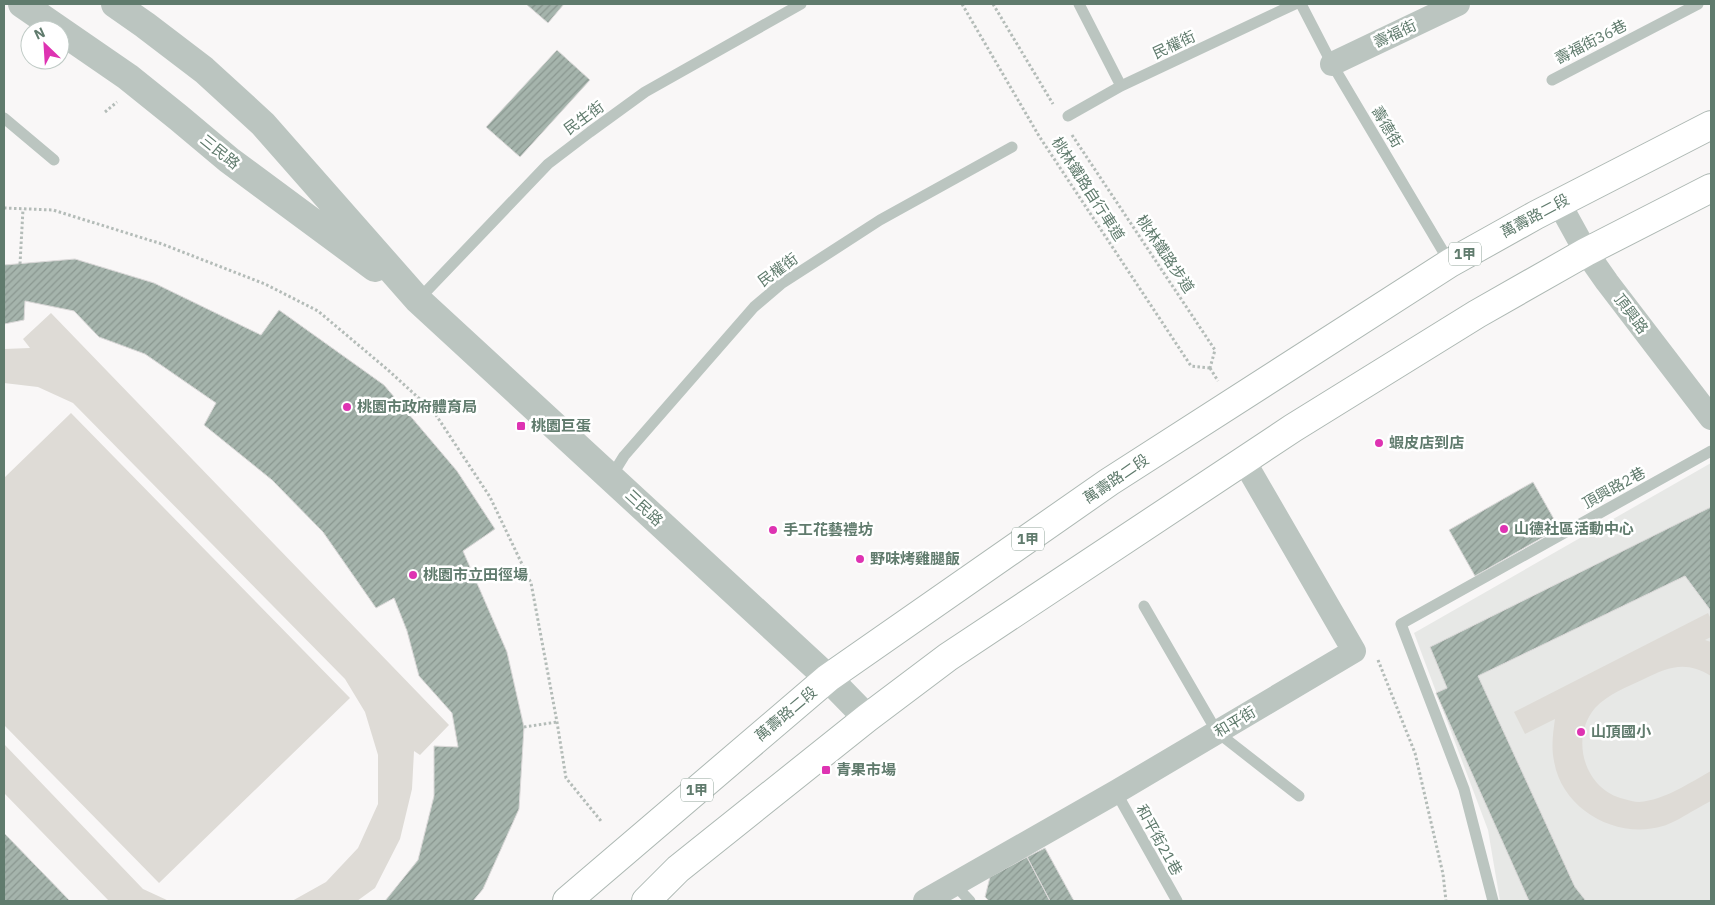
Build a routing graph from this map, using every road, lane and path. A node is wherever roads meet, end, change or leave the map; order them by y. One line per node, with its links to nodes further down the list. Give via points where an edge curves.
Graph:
1 (22, 4): 30 (street, 三民路, via 128,77 229,160)
2 (115, 4): 30 (street, 三民路, via 204,70 263,124)
3 (801, 4): 30 (lane, 民生街, via 645,92 548,164)
4 (962, 4): 31 (path, 桃林鐵路自行車道, via 1039,136 1191,366)
5 (993, 4): 14 (path)
6 (1079, 4): 13 (lane)
7 (1295, 4): 13 (lane, 民權街)
8 (1301, 4): 11 (lane, 壽德街)
9 (1458, 4): 11 (street, 壽福街)
10 (1698, 4): 12 (lane, 壽福街36巷)
11 (1332, 64): 28 (lane, 壽德街)
12 (1552, 80)
13 (1121, 86): 17 (lane, 民權街)
14 (1050, 100)
15 (118, 101): 16 (path)
16 (104, 112)
17 (1068, 116)
18 (4, 118): 22 (lane)
19 (1711, 126): 24 (main road, 萬壽路二段 / 1甲)
20 (1012, 147): 37 (lane, 民權街, via 880,220 781,284 754,307 624,456)
21 (1086, 155): 31 (path, 桃林鐵路步道, via 1215,350)
22 (54, 160)
23 (1711, 188): 27 (main road)
24 (1559, 203): 27 (street, 頂興路); 28 (main road, 萬壽路二段 / 1甲)
25 (4, 208): 26 (path)
26 (23, 209): 29 (path); 33 (path, via 53,210 162,244 264,284 318,311)
27 (1586, 252): 34 (street, 頂興路); 36 (main road, via 1477,314)
28 (1450, 263): 40 (main road, 萬壽路二段 / 1甲, via 1109,482)
29 (20, 264)
30 (418, 300): 37 (street, 三民路)
31 (1210, 368)
32 (441, 405): 33 (path)
33 (434, 412): 42 (path, via 490,497 531,583)
34 (1711, 418)
35 (1711, 450): 55 (lane, 頂興路2巷, via 1401,624 1464,789)
36 (1244, 461): 41 (main road, via 948,657); 44 (street, 和平街, via 1354,651)
37 (611, 478): 40 (street, 三民路)
38 (1144, 606): 44 (lane)
39 (1374, 652): 54 (path, via 1415,753 1444,874)
40 (828, 678): 41 (street, 三民路); 49 (main road, 萬壽路二段 / 1甲)
41 (867, 718): 50 (main road, via 678,870)
42 (557, 722): 43 (path); 47 (path, via 566,778)
43 (524, 727)
44 (1217, 732): 45 (street, 和平街); 46 (lane)
45 (1116, 792): 48 (street, 和平街); 53 (lane, 和平街21巷)
46 (1299, 796)
47 (601, 821)
48 (954, 884): 51 (street, 和平街); 52 (lane)
49 (567, 901)
50 (646, 901)
51 (925, 901)
52 (970, 901)
53 (1177, 901)
54 (1446, 901)
55 (1493, 901)

